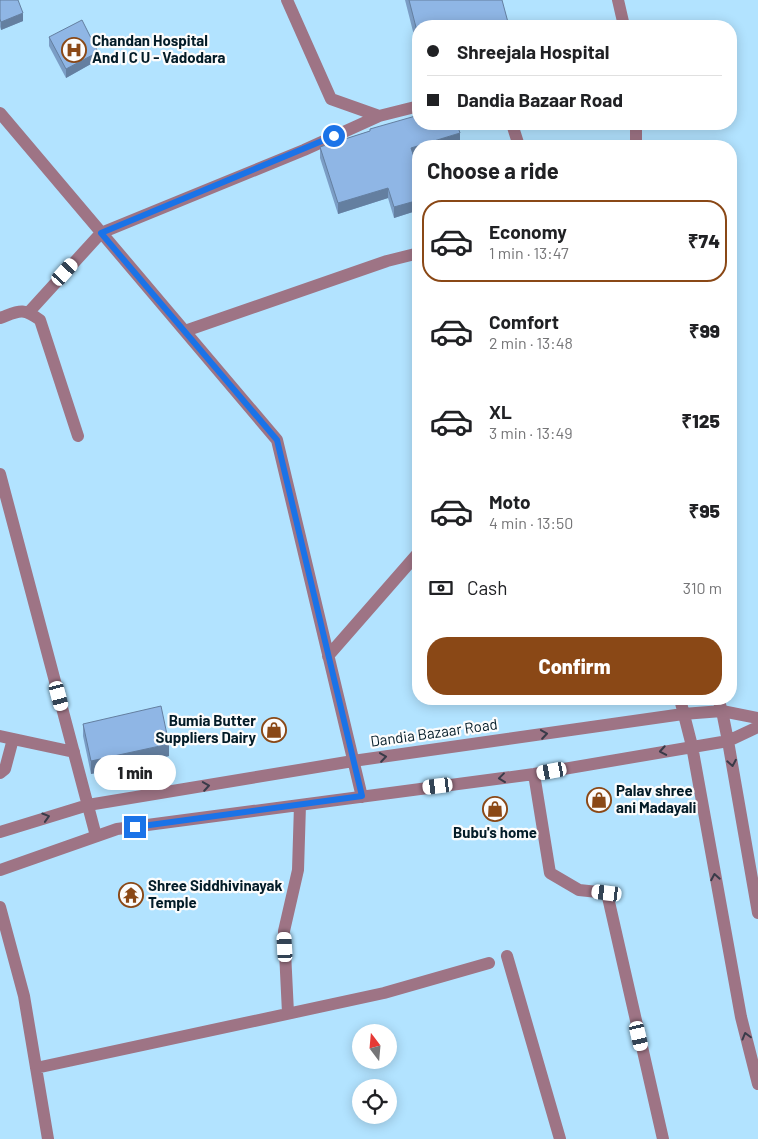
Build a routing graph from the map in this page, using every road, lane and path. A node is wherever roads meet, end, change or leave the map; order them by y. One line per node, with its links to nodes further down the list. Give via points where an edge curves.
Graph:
1 (287, 0): 6 (street, via 331,99)
2 (618, 0): 3 (street)
3 (623, 20)
4 (412, 108): 6 (street)
5 (0, 113): 7 (street)
6 (379, 116): 7 (street)
7 (101, 233): 9 (street); 11 (street)
8 (412, 254): 11 (street)
9 (29, 312): 10 (street, via 18,311); 12 (street, via 40,320)
10 (0, 318)
11 (185, 332): 15 (street, via 277,440)
12 (78, 436)
13 (0, 474): 24 (street)
14 (412, 560): 15 (street)
15 (328, 656): 25 (street)
16 (681, 705): 18 (street)
17 (720, 705): 18 (street, Dandia Bazaar Road); 19 (street, Dandia Bazaar Road); 22 (street)
18 (683, 714): 23 (street); 25 (street, Dandia Bazaar Road, one-way to 18)
19 (758, 718)
20 (758, 727): 22 (street)
21 (6, 738): 24 (street); 26 (street, via 5,769)
22 (728, 741): 23 (street); 35 (street, one-way to 35)
23 (692, 746): 27 (street, one-way to 27); 40 (street, one-way to 23, via 741,1017)
24 (74, 752): 29 (street)
25 (353, 761): 28 (street); 29 (street, Dandia Bazaar Road, one-way to 25)
26 (0, 774)
27 (534, 774): 28 (street, one-way to 28); 43 (street, via 550,873 579,890 607,893)
28 (362, 796): 30 (street)
29 (88, 805): 31 (street, Dandia Bazaar Road, one-way to 29); 32 (street)
30 (300, 805): 32 (street, via 117,829); 38 (street, via 298,870 284,930)
31 (0, 832)
32 (96, 836): 33 (street)
33 (0, 870)
34 (0, 907): 39 (street, via 24,996)
35 (758, 913)
36 (507, 956): 42 (street)
37 (489, 963): 38 (street, via 384,993)
38 (288, 1013): 39 (street)
39 (36, 1068): 41 (street)
40 (758, 1084)
41 (48, 1139)
42 (560, 1139)
43 (664, 1139)

